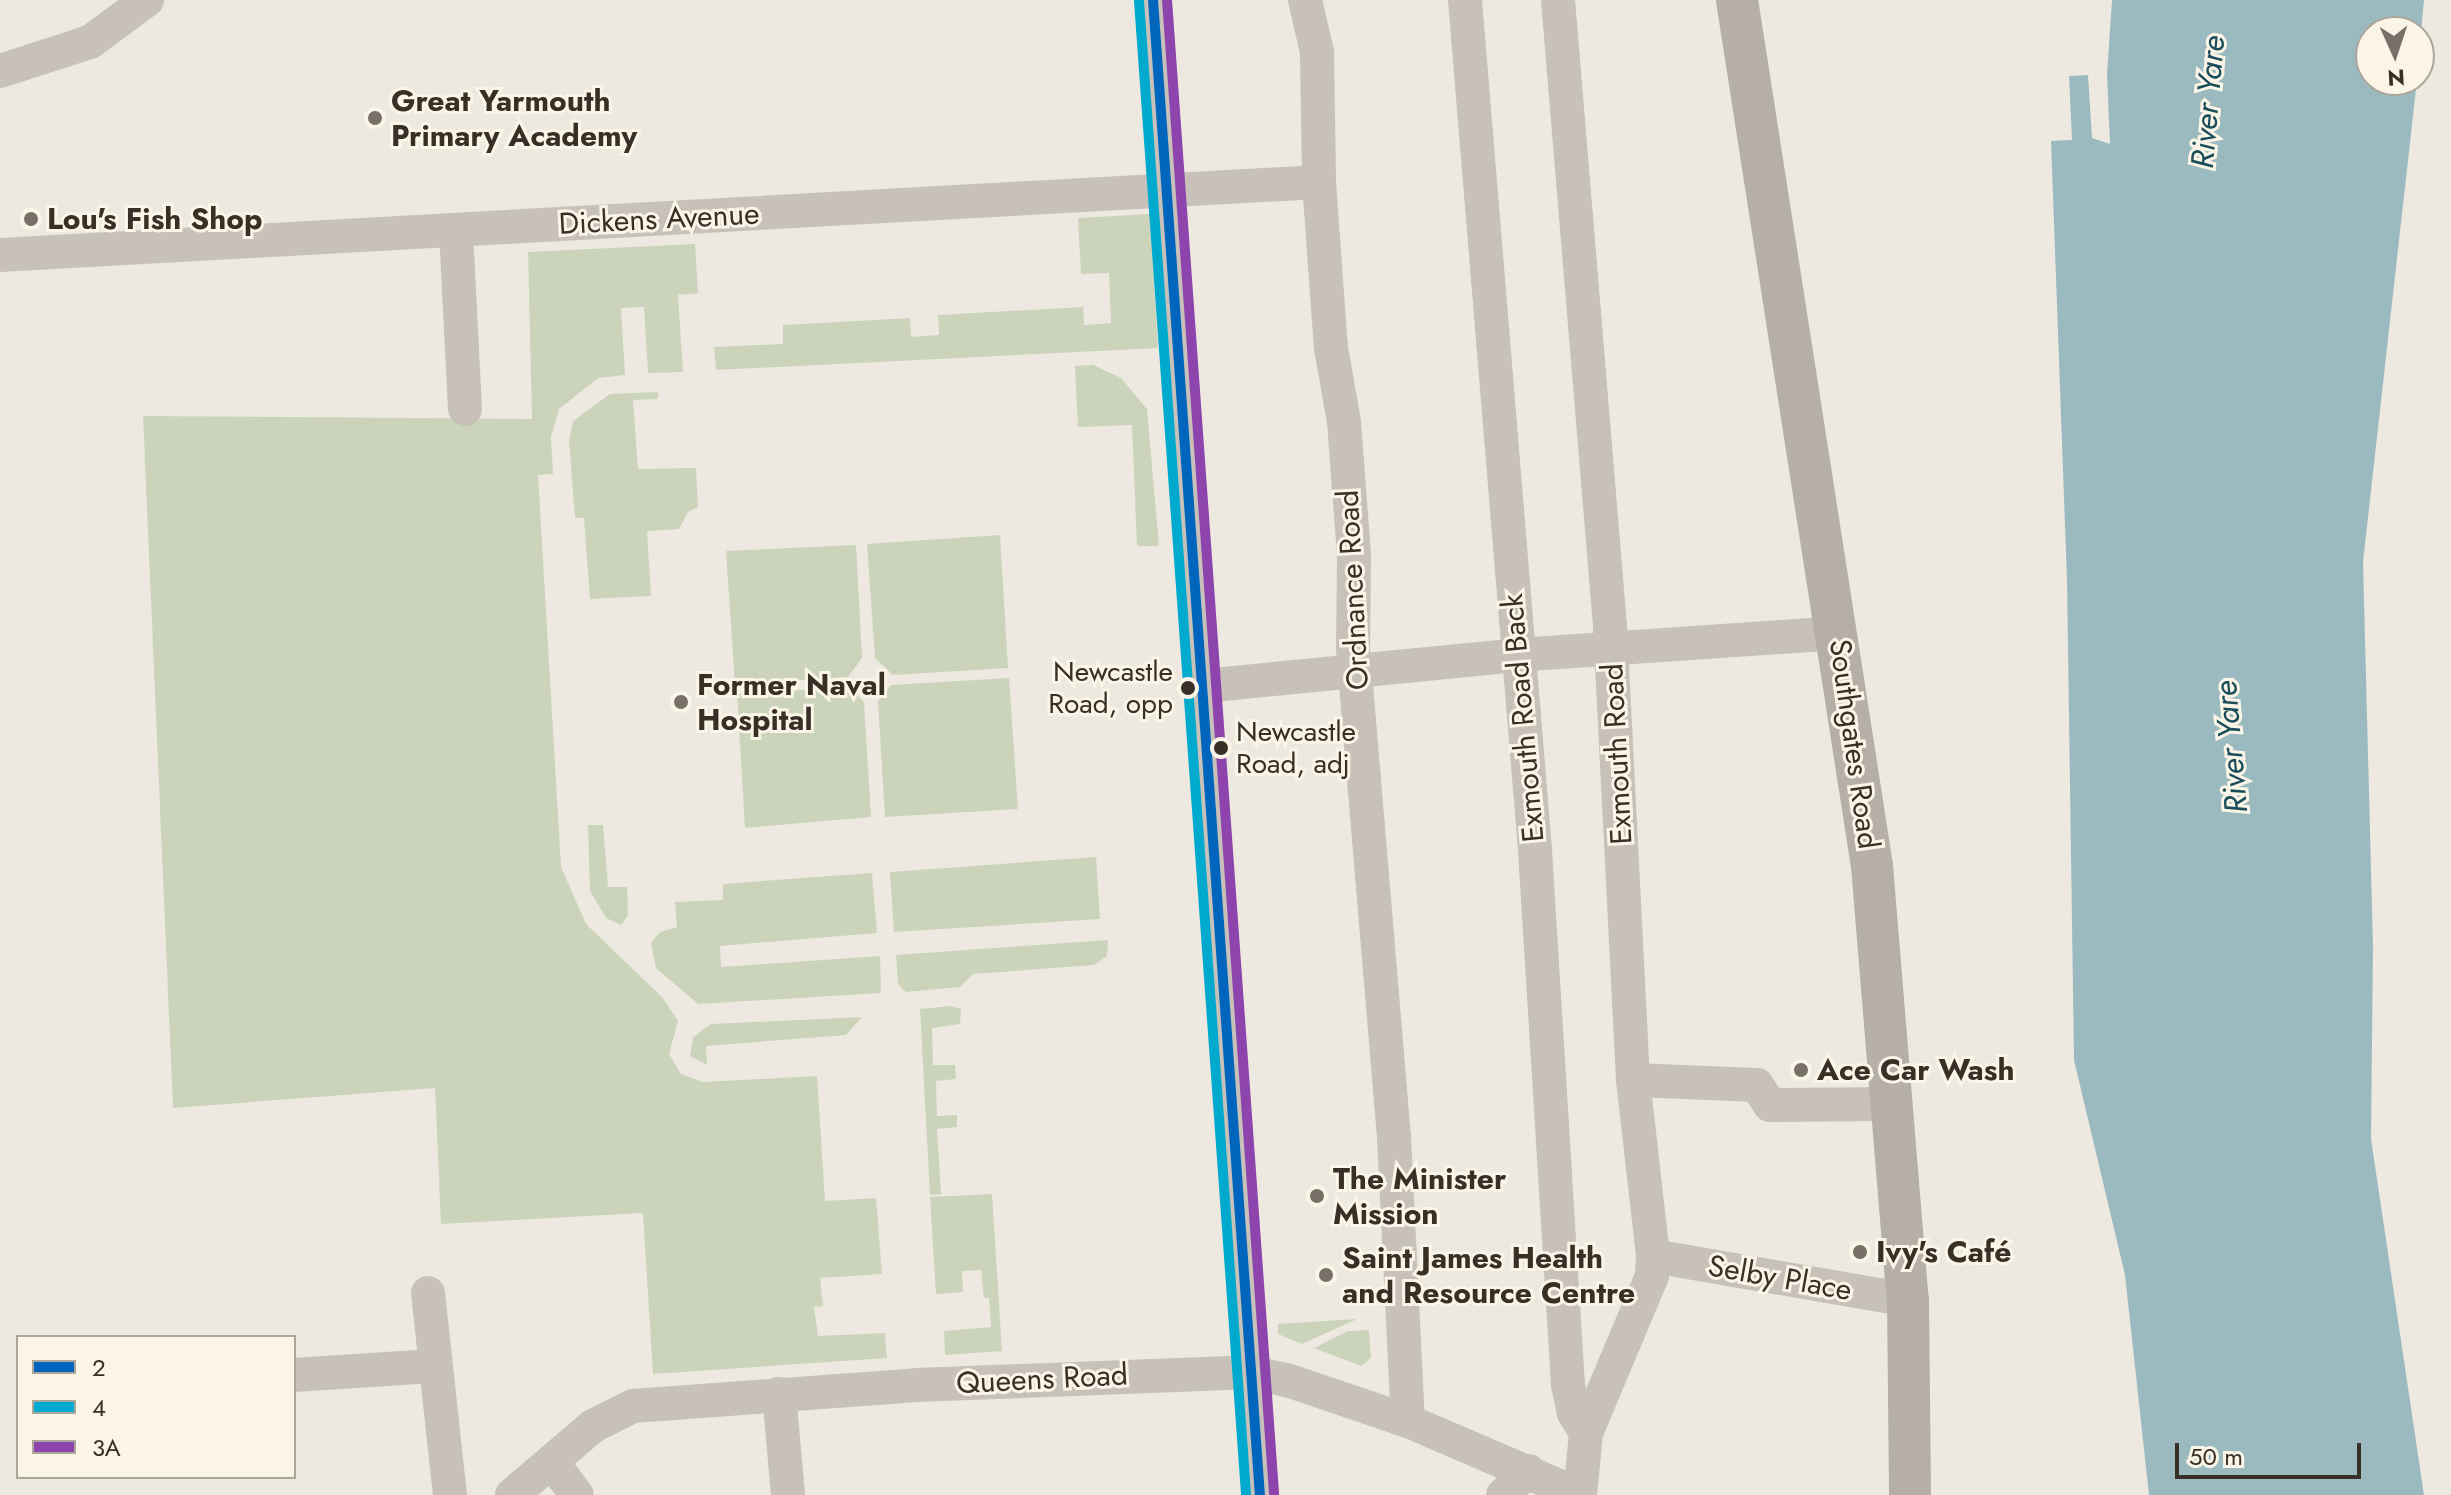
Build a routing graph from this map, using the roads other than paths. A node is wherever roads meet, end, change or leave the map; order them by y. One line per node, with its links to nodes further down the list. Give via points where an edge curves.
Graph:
1 (147, 0): 7 (street, via 90,42)
2 (1153, 0): 9 (street)
3 (1305, 0): 8 (street, Ordnance Road, via 1317,52)
4 (1465, 0): 15 (street, Exmouth Road Back)
5 (1558, 0): 14 (street, Exmouth Road)
6 (1737, 0): 13 (main road, Southgates Road)
7 (0, 71)
8 (1319, 182): 9 (street, Dickens Avenue); 16 (street, Ordnance Road, via 1354,555)
9 (1168, 193): 10 (street, Dickens Avenue); 17 (street)
10 (456, 231): 11 (street, Dickens Avenue); 12 (street)
11 (0, 255)
12 (465, 409)
13 (1839, 633): 14 (street); 19 (main road, Southgates Road, via 1872,866)
14 (1611, 649): 15 (street); 18 (street, Exmouth Road)
15 (1517, 655): 16 (street); 28 (street, Exmouth Road Back, via 1535,850 1568,1385 1574,1413)
16 (1355, 674): 17 (street); 27 (street, Ordnance Road, via 1394,1137)
17 (1203, 686): 24 (street)
18 (1633, 1080): 19 (street, via 1757,1085 1770,1105); 20 (street, Exmouth Road)
19 (1893, 1104): 22 (main road, Southgates Road)
20 (1653, 1256): 22 (street, Selby Place); 28 (street, Exmouth Road, via 1652,1276)
21 (428, 1293): 23 (street)
22 (1908, 1300): 38 (main road, Southgates Road)
23 (433, 1366): 25 (street); 31 (street)
24 (1248, 1372): 26 (street, Queens Road); 27 (street, Queens Road); 35 (street, via 1257,1415)
25 (296, 1375)
26 (779, 1394): 29 (street, Queens Road, via 624,1409 593,1426); 34 (street)
27 (1408, 1421): 30 (street, Queens Road)
28 (1586, 1433): 37 (street, Exmouth Road)
29 (552, 1462): 32 (street, Queens Road); 33 (street)
30 (1528, 1471): 36 (street); 37 (street, Queens Road)
31 (450, 1495)
32 (512, 1495)
33 (577, 1495)
34 (788, 1495)
35 (1260, 1495)
36 (1503, 1495)
37 (1580, 1495)
38 (1910, 1495)

